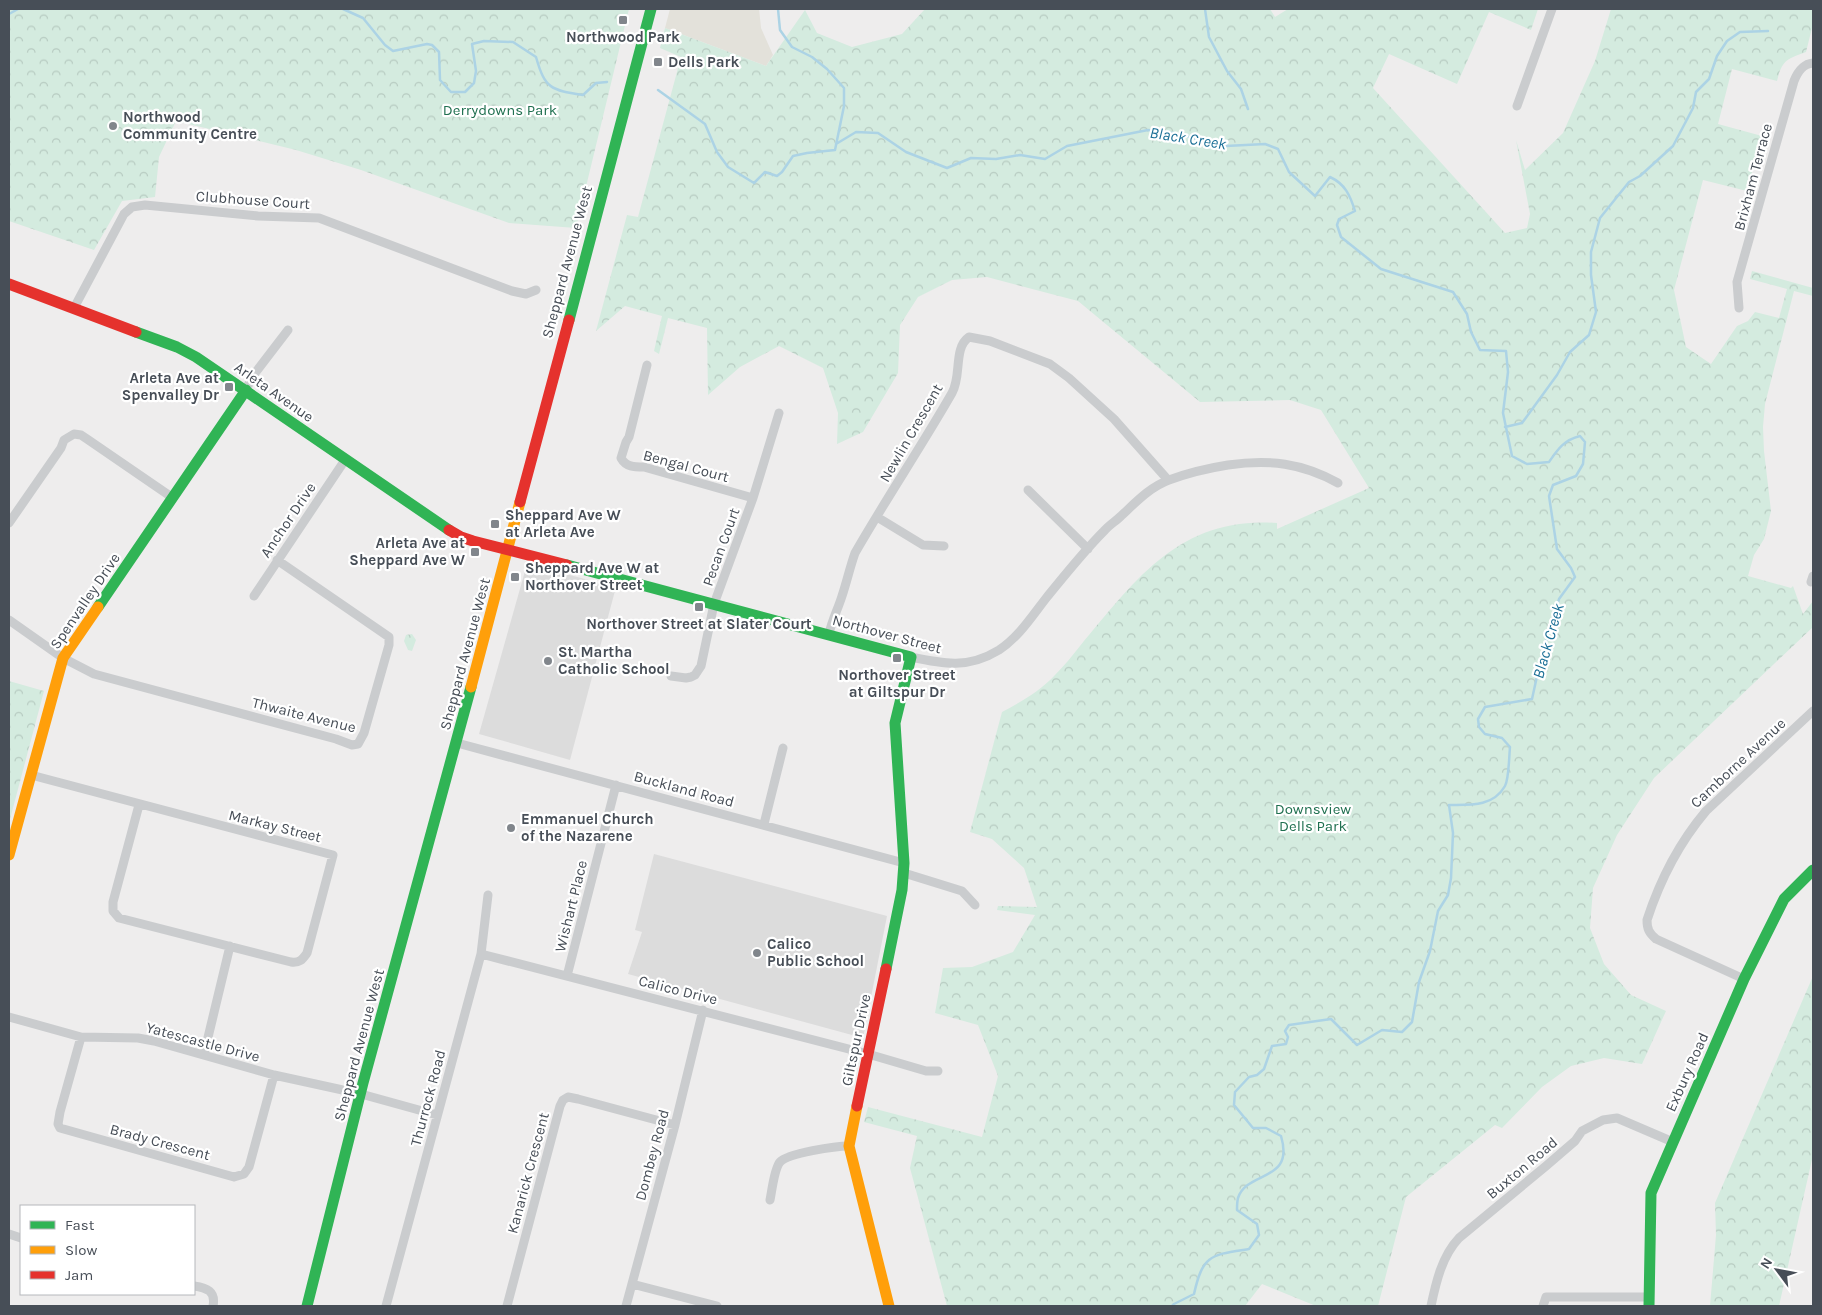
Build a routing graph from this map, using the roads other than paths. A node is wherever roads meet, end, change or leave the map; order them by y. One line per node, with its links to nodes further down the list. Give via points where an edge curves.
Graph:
1 (650, 9): 23 (street, Sheppard Avenue West)
2 (1552, 9): 4 (street)
3 (1813, 63): 8 (street, Brixham Terrace, via 1803,67 1794,80 1737,282)
4 (1517, 106)
5 (9, 284): 7 (street, Arleta Avenue)
6 (536, 290): 7 (street, Clubhouse Court, via 526,294 512,291 319,218 145,206 132,207 124,214)
7 (74, 308): 11 (street, Arleta Avenue, via 177,347)
8 (1739, 308)
9 (288, 330): 11 (street, via 252,377)
10 (647, 365): 18 (street, Bengal Court, via 621,458 624,463)
11 (246, 390): 13 (street, Arleta Avenue); 17 (street, Spenvalley Drive)
12 (779, 413): 18 (street, Pecan Court)
13 (345, 460): 23 (street, Arleta Avenue, via 461,536); 24 (street, Anchor Drive)
14 (1168, 480): 15 (street, Northover Street, via 1219,466 1255,462 1293,465); 19 (street, Newlin Crescent, via 1114,419 1050,364 990,341 969,337 960,349 953,391); 22 (street, Northover Street, via 1137,500)
15 (1338, 483)
16 (1028, 490): 22 (street)
17 (173, 498): 20 (street, via 81,435 74,434 64,440); 30 (street, Spenvalley Drive)
18 (753, 498): 26 (street, Pecan Court)
19 (877, 517): 21 (street, via 923,544); 28 (street, Newlin Crescent, via 855,553)
20 (9, 523)
21 (944, 546)
22 (1088, 548): 29 (street, Northover Street, via 1015,638 998,651 971,662 956,664)
23 (508, 549): 26 (street, Northover Street); 33 (street, Sheppard Avenue West)
24 (277, 560): 25 (street, Anchor Drive); 30 (street, Thwaite Avenue, via 389,637 366,726 358,744 102,677)
25 (254, 596)
26 (714, 604): 28 (street, Northover Street); 31 (street, Pecan Court, via 701,666 691,677)
27 (9, 620): 30 (street)
28 (829, 634): 29 (street, Northover Street)
29 (911, 657): 40 (street, Giltspur Drive, via 895,723)
30 (63, 658): 35 (street, Spenvalley Drive)
31 (671, 676)
32 (1813, 711): 47 (street, Camborne Avenue, via 1690,829 1672,859 1647,920 1648,930 1656,939)
33 (457, 743): 36 (street, Buckland Road); 55 (street, Sheppard Avenue West)
34 (783, 748): 38 (street)
35 (31, 775): 37 (street, Markay Street); 39 (street, Spenvalley Drive)
36 (616, 785): 38 (street, Buckland Road); 46 (street, Wishart Place)
37 (139, 805): 44 (street, via 116,891 114,911 120,918); 44 (street, Markay Street, via 333,855 307,953 300,962)
38 (764, 824): 40 (street, Buckland Road)
39 (9, 855)
40 (904, 868): 43 (street, Buckland Road, via 962,891); 52 (street, Giltspur Drive)
41 (1813, 870): 47 (street, Exbury Road, via 1784,898)
42 (488, 894): 45 (street, Thurrock Road)
43 (975, 905)
44 (230, 946): 51 (street)
45 (481, 954): 46 (street, Calico Drive); 56 (street, Thurrock Road)
46 (567, 976): 48 (street, Calico Drive)
47 (1744, 979): 58 (street, Exbury Road)
48 (703, 1010): 52 (street, Calico Drive); 57 (street, Dombey Road)
49 (9, 1017): 50 (street, Yatescastle Drive)
50 (81, 1037): 51 (street, Yatescastle Drive, via 138,1038); 54 (street, Brady Crescent, via 60,1112 60,1128 234,1176 244,1174 249,1167)
51 (204, 1054): 54 (street, Yatescastle Drive)
52 (868, 1054): 53 (street, Calico Drive, via 926,1072); 59 (street, Giltspur Drive)
53 (938, 1071)
54 (274, 1075): 55 (street, Yatescastle Drive)
55 (361, 1094): 56 (street, Yatescastle Drive); 65 (street, Sheppard Avenue West)
56 (437, 1115): 66 (street, Thurrock Road)
57 (674, 1125): 61 (street, Dombey Road); 67 (street, Kanarick Crescent, via 578,1099 568,1097 563,1100)
58 (1673, 1142): 63 (street, Exbury Road, via 1650,1202); 71 (street, Buxton Road, via 1617,1118 1604,1120 1582,1131 1546,1166 1450,1247)
59 (849, 1146): 60 (street, via 836,1146 781,1161); 70 (street, Giltspur Drive)
60 (770, 1200)
61 (632, 1284): 68 (street, Dombey Road); 69 (street)
62 (195, 1286): 64 (street, via 208,1289 213,1295)
63 (1649, 1302): 72 (street, via 1546,1297)
64 (213, 1306)
65 (307, 1306)
66 (386, 1306)
67 (507, 1306)
68 (626, 1306)
69 (717, 1306)
70 (889, 1306)
71 (1431, 1306)
72 (1543, 1306)

